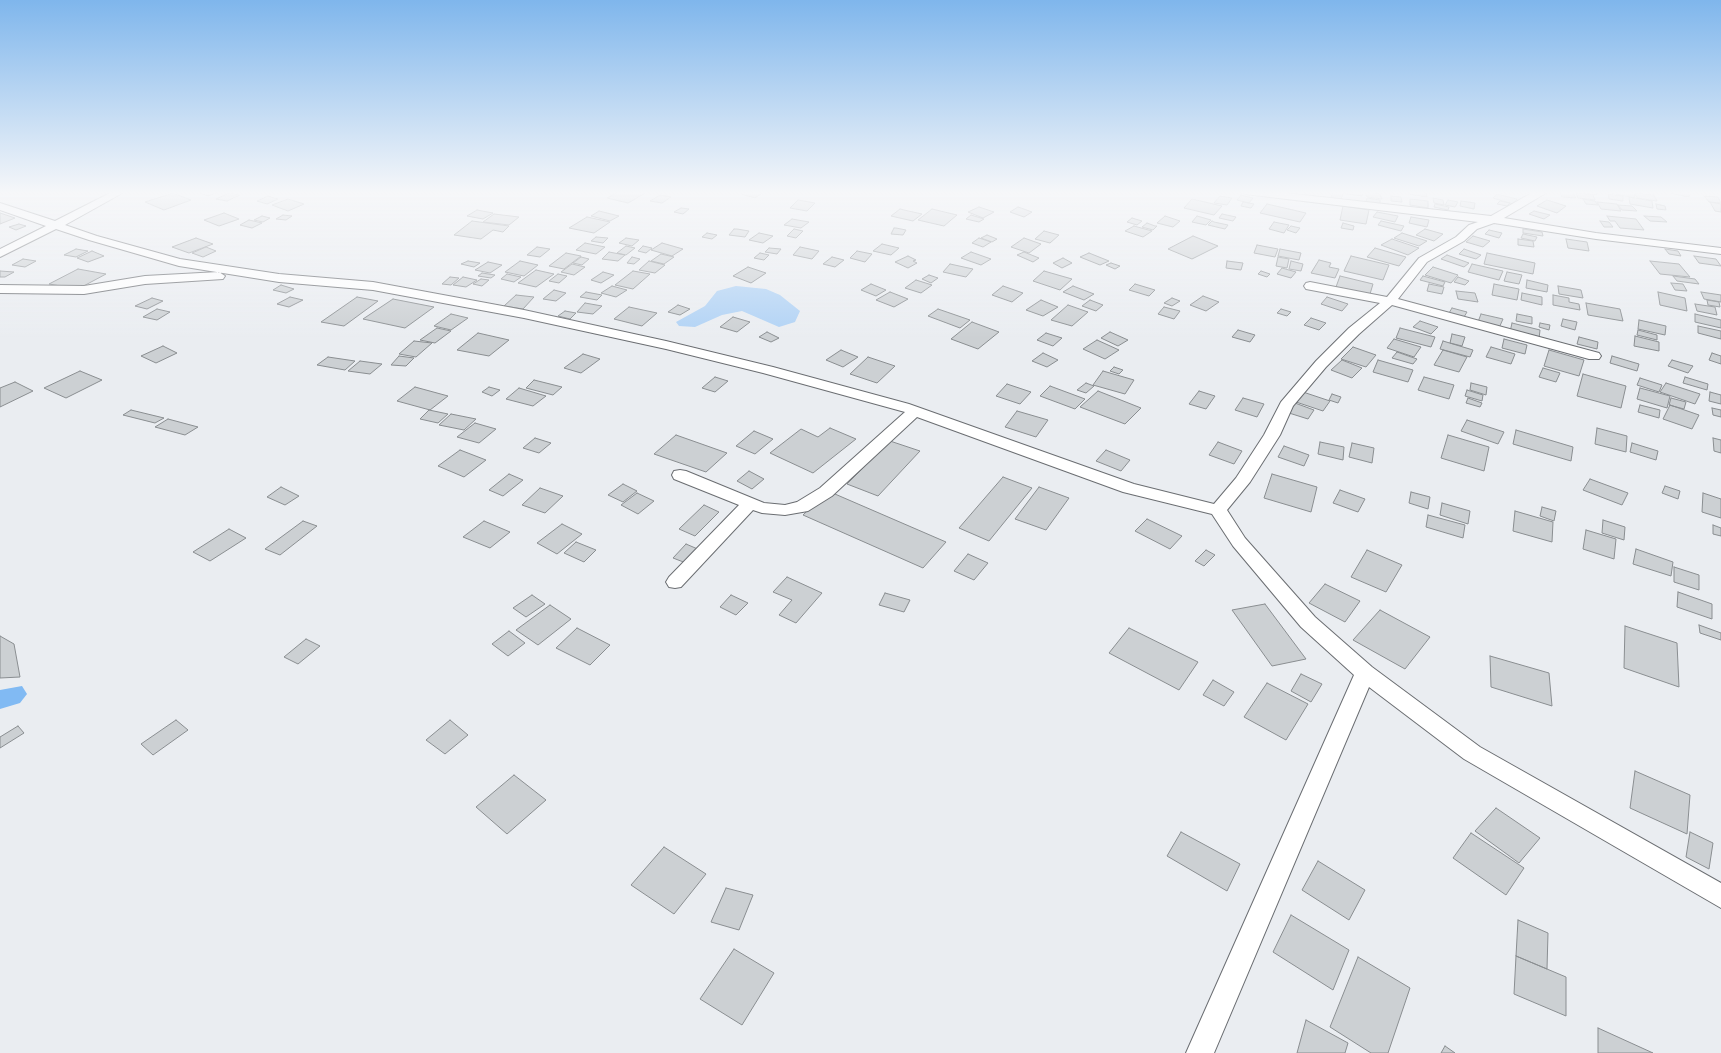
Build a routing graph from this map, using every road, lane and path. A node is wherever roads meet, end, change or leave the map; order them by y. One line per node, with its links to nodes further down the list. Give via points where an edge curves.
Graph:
1 (28, 240): 6 (street)
2 (105, 240): 7 (street, via 179,262)
3 (1458, 240): 10 (street, via 1423,260)
4 (1630, 240): 5 (street)
5 (1721, 251)
6 (0, 254)
7 (279, 278): 9 (street, via 204,276 145,280 84,290); 12 (street, via 373,286 524,314 768,370)
8 (1310, 286): 10 (street)
9 (0, 289)
10 (1390, 301): 11 (street); 15 (street, via 1354,331 1286,405 1272,435 1242,482)
11 (1594, 356)
12 (915, 411): 14 (street, via 826,492 802,507 785,510 762,508); 15 (street, via 1130,488)
13 (680, 475): 14 (street)
14 (750, 503): 16 (street)
15 (1218, 510): 17 (street, via 1240,542 1308,622)
16 (675, 582)
17 (1365, 673): 18 (street, via 1472,753); 19 (street)
18 (1721, 896)
19 (1200, 1053)

